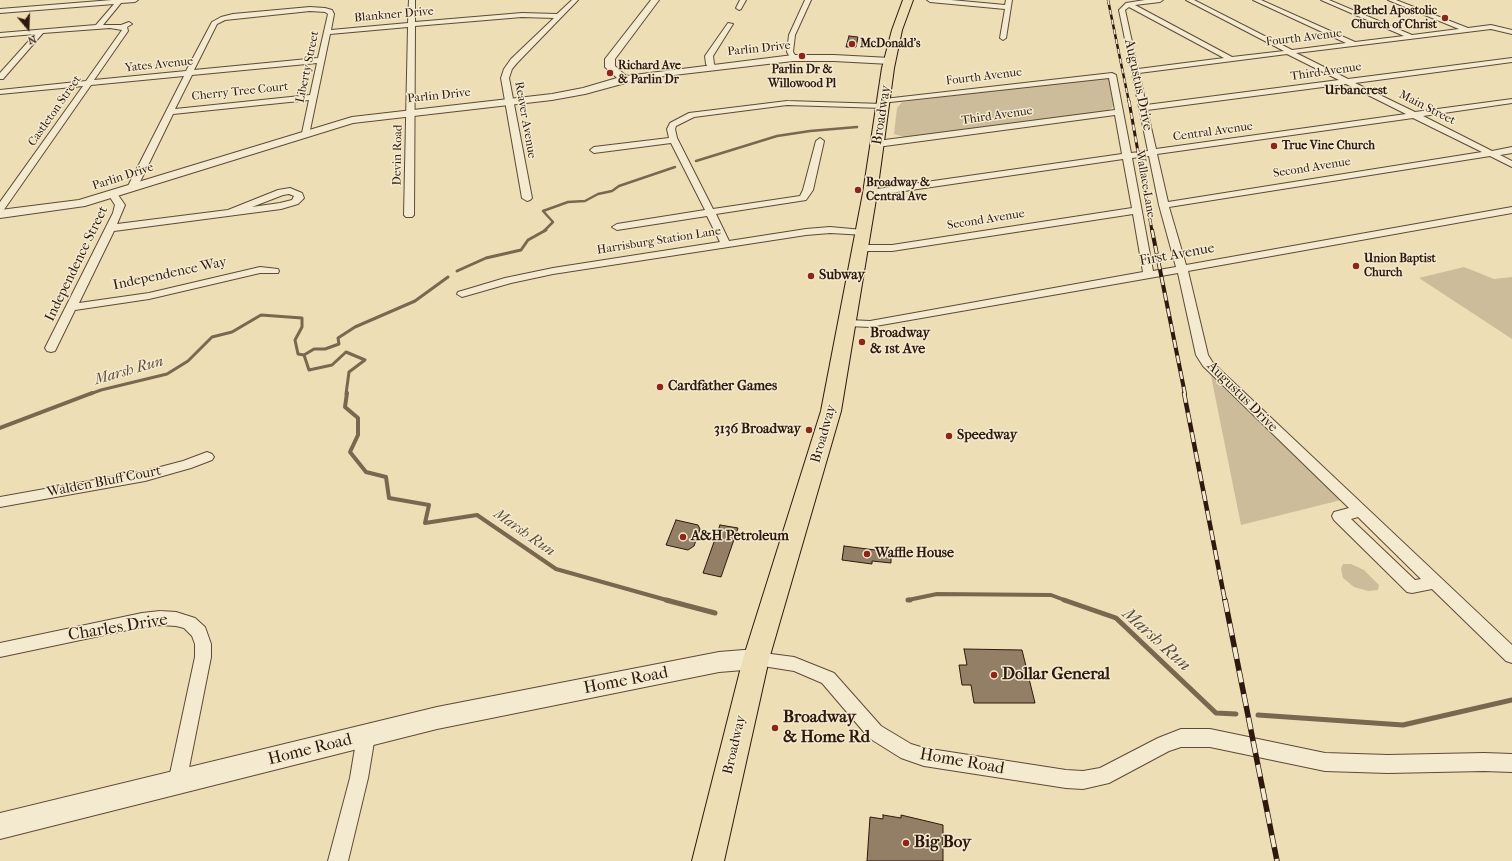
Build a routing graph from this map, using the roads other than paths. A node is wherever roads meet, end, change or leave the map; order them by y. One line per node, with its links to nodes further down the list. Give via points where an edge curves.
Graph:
1 (135, 0): 15 (street)
2 (412, 0): 3 (street); 23 (street, Devin Road)
3 (417, 0)
4 (575, 0): 20 (street, Reaver Avenue)
5 (655, 0): 47 (street, via 610,59 610,67)
6 (743, 0): 18 (street)
7 (808, 0): 35 (street, via 792,35 790,52)
8 (908, 0): 40 (main road, Broadway, via 897,30)
9 (930, 0): 16 (street)
10 (1160, 0): 17 (street)
11 (1189, 0): 34 (street, Main Street)
12 (1256, 0): 33 (street)
13 (1324, 0): 31 (street)
14 (1391, 0): 26 (street)
15 (120, 1): 19 (street); 24 (street)
16 (1009, 3): 32 (street)
17 (1128, 4): 36 (street); 43 (street, Augustus Drive, via 1122,10)
18 (739, 8)
19 (0, 11)
20 (558, 16): 23 (street, Blankner Drive, via 522,15); 52 (street, Reaver Avenue, via 508,69 505,78)
21 (132, 24): 25 (street)
22 (730, 24): 42 (street, via 709,56)
23 (411, 25): 28 (street, Blankner Drive); 58 (street, Devin Road)
24 (98, 27): 25 (street); 27 (street)
25 (122, 27): 49 (street, Castleton Street, via 125,31)
26 (1469, 30): 29 (street, Fourth Avenue, via 1499,28); 31 (street, Fourth Avenue)
27 (41, 32): 30 (street); 39 (street)
28 (327, 32): 37 (street, Liberty Street); 44 (street, Liberty Street, via 331,14 326,10 220,17 214,23)
29 (1512, 32)
30 (0, 35)
31 (1412, 37): 33 (street, Fourth Avenue)
32 (1003, 38)
33 (1354, 44): 34 (street, Fourth Avenue)
34 (1290, 52): 36 (street, Fourth Avenue); 48 (street, Main Street)
35 (793, 58): 40 (street, Parlin Drive); 42 (street, Parlin Drive)
36 (1231, 59): 43 (street, Fourth Avenue)
37 (321, 60): 44 (street, Yates Avenue); 51 (street, Liberty Street)
38 (1512, 60): 48 (street, Third Avenue)
39 (14, 61): 41 (street); 46 (street)
40 (890, 61): 54 (main road, Broadway)
41 (3, 62)
42 (713, 68): 47 (street, Parlin Drive)
43 (1136, 71): 55 (street, Augustus Drive)
44 (188, 74): 49 (street, Yates Avenue); 56 (street)
45 (1112, 75): 54 (street, Fourth Avenue); 57 (street, Wallace Lane)
46 (0, 77)
47 (624, 79): 52 (street, Parlin Drive, via 572,94)
48 (1347, 81): 55 (street, Third Avenue); 59 (street, Main Street)
49 (88, 84): 50 (street, Yates Avenue); 75 (street, Castleton Street)
50 (0, 92)
51 (313, 97): 56 (street, Cherry Tree Court); 60 (street, Liberty Street)
52 (509, 101): 58 (street, Parlin Drive); 73 (street, Reaver Avenue)
53 (1512, 101): 59 (street, Central Avenue)
54 (883, 104): 61 (street, Fourth Avenue, via 787,103 692,115 673,125 671,129); 63 (main road, Broadway)
55 (1144, 108): 66 (street, Augustus Drive)
56 (169, 112): 70 (street)
57 (1120, 112): 63 (street, Third Avenue); 68 (street, Wallace Lane)
58 (410, 113): 60 (street, Parlin Drive, via 352,120); 81 (street, Devin Road)
59 (1414, 115): 66 (street, Central Avenue); 67 (street, Main Street)
60 (306, 133): 70 (street, Parlin Drive)
61 (674, 140): 64 (street); 79 (street)
62 (820, 141): 79 (street, via 808,190 803,198)
63 (877, 144): 71 (main road, Broadway)
64 (594, 150)
65 (1512, 150): 67 (street, Second Avenue)
66 (1153, 153): 68 (street, Central Avenue); 74 (street, Augustus Drive)
67 (1491, 153): 69 (street, Main Street); 74 (street, Second Avenue)
68 (1128, 156): 71 (street, Central Avenue); 76 (street, Wallace Lane)
69 (1512, 164)
70 (132, 188): 72 (street, Parlin Drive)
71 (870, 193): 84 (main road, Broadway)
72 (113, 194): 80 (street, Parlin Drive, via 68,206); 83 (street, Independence Street, via 120,205)
73 (527, 198)
74 (1164, 205): 86 (street, Augustus Drive)
75 (0, 209)
76 (1138, 210): 84 (street, Second Avenue, via 892,248); 88 (street, Wallace Lane)
77 (1512, 210): 86 (street, First Avenue)
78 (231, 212): 78 (street, via 289,204 299,198 299,195 290,191 281,192); 83 (street)
79 (710, 213): 82 (street); 85 (street)
80 (0, 214)
81 (409, 215)
82 (617, 227)
83 (111, 228): 90 (street, Independence Street)
84 (862, 241): 85 (street, Harrisburg Station Lane, via 818,230); 91 (main road, Broadway)
85 (726, 244): 89 (street, Harrisburg Station Lane, via 535,274)
86 (1182, 269): 88 (street, First Avenue); 95 (street, Augustus Drive, via 1202,355 1209,366)
87 (274, 271): 90 (street, Independence Way, via 260,270 149,296)
88 (1149, 275): 91 (street, First Avenue, via 870,324)
89 (462, 294)
90 (72, 307): 92 (street, Independence Street)
91 (848, 323): 99 (main road, Broadway, via 832,411)
92 (51, 348)
93 (206, 457): 94 (street, Walden Bluff Court, via 145,476)
94 (0, 502)
95 (1361, 511): 96 (street, Augustus Drive); 96 (street, via 1339,516 1412,588)
96 (1436, 582): 98 (street, Augustus Drive)
97 (0, 650): 102 (street, Charles Drive, via 154,619 176,618 189,623 198,632 203,644 203,657)
98 (1512, 656)
99 (756, 659): 100 (street, Home Road, via 719,662 437,718); 101 (street, Home Road, via 794,664 809,668 828,678 875,732 907,752 924,757 1066,779 1083,780 1102,776 1181,738 1210,738 1331,762); 105 (main road, Broadway)
100 (366, 736): 102 (street, Home Road); 104 (street, via 359,778)
101 (1512, 763)
102 (177, 783): 103 (street, Home Road)
103 (0, 826)
104 (338, 861)
105 (708, 861)

